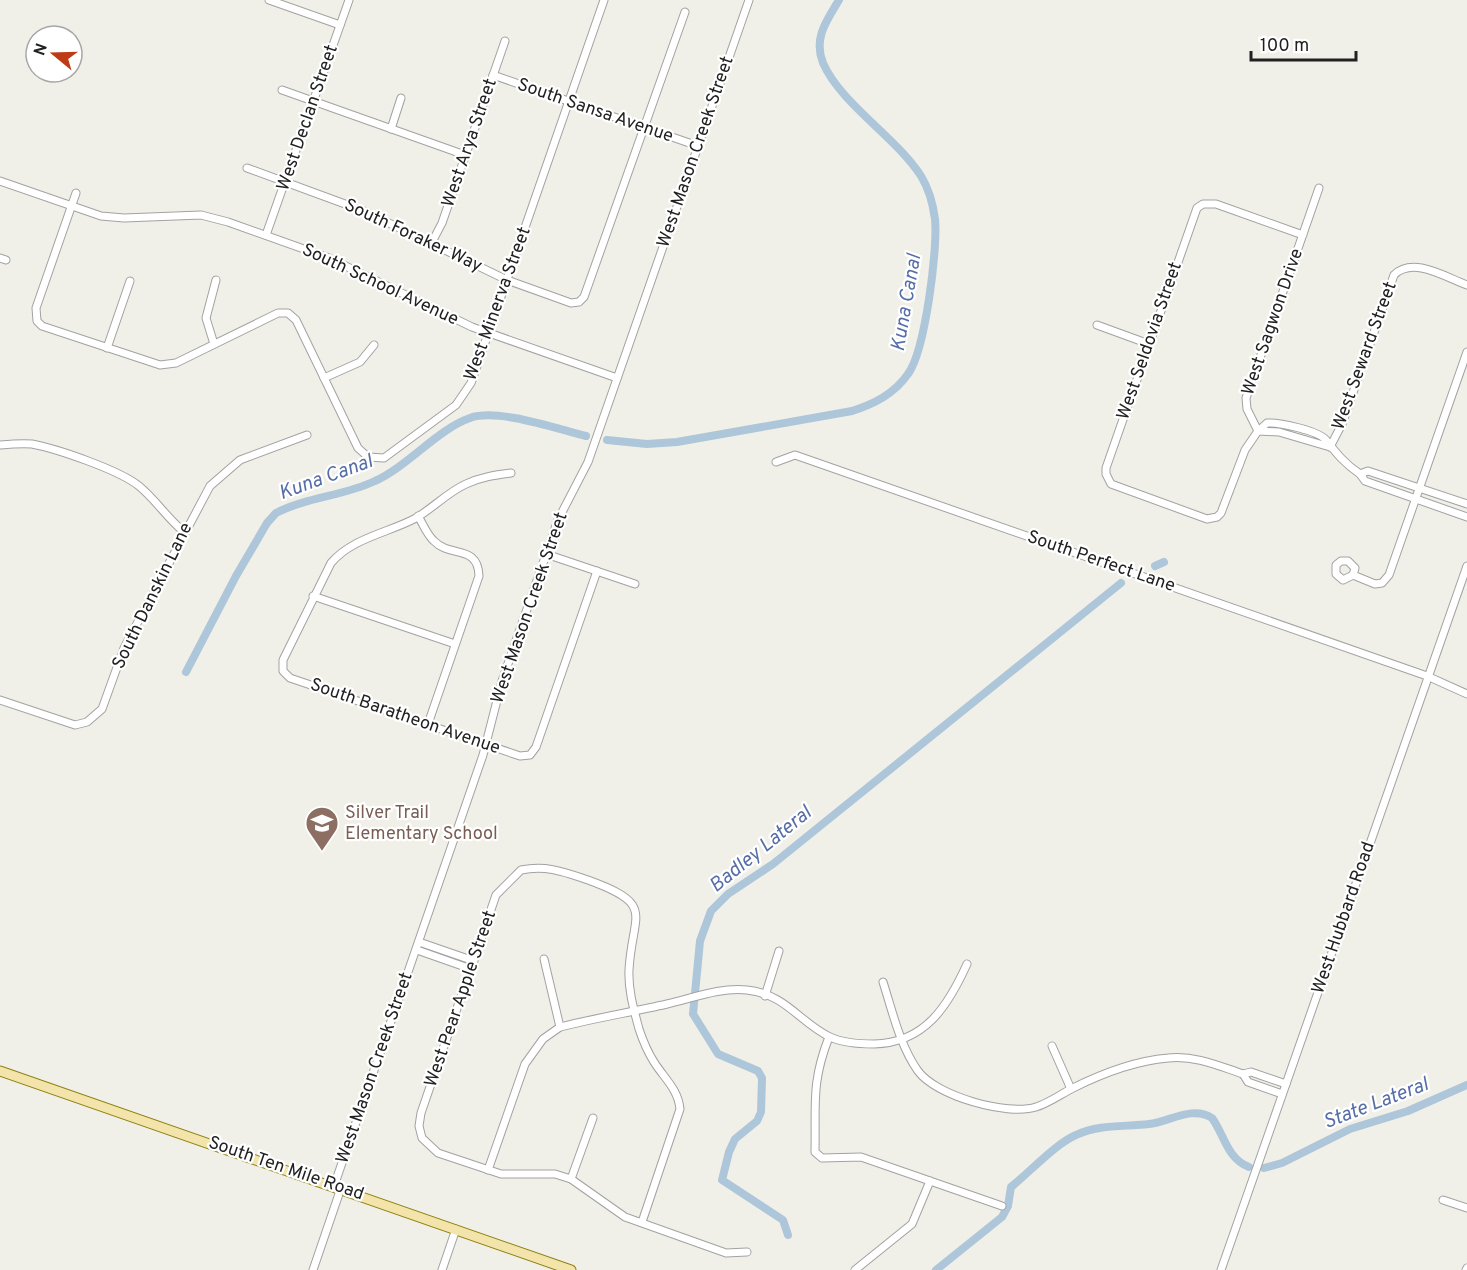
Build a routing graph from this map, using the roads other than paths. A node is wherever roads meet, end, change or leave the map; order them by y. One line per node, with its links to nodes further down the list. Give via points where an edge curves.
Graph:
1 (269, 0): 6 (street)
2 (349, 0): 6 (street, West Declan Street)
3 (604, 0): 12 (street, West Minerva Street)
4 (749, 0): 15 (street, West Mason Creek Street)
5 (685, 12): 13 (street)
6 (340, 25): 11 (street, West Declan Street)
7 (505, 41): 8 (street, West Arya Street)
8 (493, 75): 12 (street, South Sansa Avenue); 16 (street, West Arya Street)
9 (282, 90): 11 (street)
10 (401, 98): 14 (street)
11 (314, 101): 14 (street); 19 (street, West Declan Street)
12 (569, 101): 13 (street, South Sansa Avenue); 27 (street, West Minerva Street)
13 (644, 128): 15 (street, South Sansa Avenue); 27 (street, South Foraker Way, via 584,297 571,303)
14 (391, 129): 16 (street)
15 (698, 146): 38 (street, West Mason Creek Street)
16 (465, 155): 25 (street, West Arya Street)
17 (247, 168): 19 (street, South Foraker Way)
18 (0, 180): 22 (street, South School Avenue)
19 (285, 182): 24 (street, West Declan Street); 25 (street, South Foraker Way, via 364,210)
20 (1319, 188): 23 (street, West Sagwon Drive)
21 (76, 193): 22 (street)
22 (72, 206): 24 (street, South School Avenue, via 112,218 201,215); 35 (street, via 36,308 37,321 46,328)
23 (1303, 235): 33 (street, West Seldovia Street, via 1216,204 1203,204 1194,215); 39 (street, West Sagwon Drive, via 1246,398)
24 (266, 236): 31 (street, South School Avenue, via 328,258)
25 (431, 244): 27 (street, South Foraker Way)
26 (216, 280): 32 (street, via 206,318)
27 (507, 280): 31 (street, West Minerva Street)
28 (130, 281): 35 (street)
29 (1467, 285): 42 (street, West Seward Street, via 1414,265 1402,267 1394,275 1342,424)
30 (1097, 325): 33 (street)
31 (488, 333): 37 (street, West Minerva Street, via 471,383 456,405 384,458 369,457 358,448); 38 (street, South School Avenue)
32 (213, 344): 35 (street, via 176,363 160,365); 37 (street, via 288,313 296,320)
33 (1149, 344): 39 (street, West Seldovia Street, via 1106,468 1108,480 1116,487 1207,519 1217,517 1225,508 1245,450)
34 (374, 345): 37 (street, via 360,362)
35 (107, 348)
36 (1467, 352): 46 (street)
37 (324, 378)
38 (617, 378): 52 (street, West Mason Creek Street, via 588,462 558,520)
39 (1258, 431): 42 (street, via 1267,423 1281,422 1326,439)
40 (307, 435): 51 (street, South Danskin Lane, via 240,460 227,469 205,493)
41 (0, 445): 51 (street, via 34,445 113,472 137,484)
42 (1330, 447): 45 (street)
43 (776, 462): 59 (street, South Perfect Lane, via 795,455)
44 (511, 473): 49 (street, via 481,477 462,485)
45 (1360, 474): 46 (street, via 1368,471); 47 (street, via 1365,481)
46 (1418, 488): 47 (street); 48 (street)
47 (1415, 498): 50 (street); 55 (street, via 1389,575 1375,584)
48 (1467, 504)
49 (418, 516): 57 (street, via 338,554); 58 (street, via 434,542 472,557 479,564 479,576)
50 (1467, 517)
51 (184, 532): 61 (street, South Danskin Lane, via 124,648 108,696 96,716 75,725)
52 (546, 554): 54 (street); 63 (street, West Mason Creek Street, via 502,681)
53 (1467, 566): 59 (street, West Hubbard Road)
54 (597, 571): 56 (street); 63 (street, South Baratheon Avenue, via 536,747 530,754 520,756)
55 (1353, 575)
56 (635, 584)
57 (313, 596): 58 (street); 62 (street, South Baratheon Avenue, via 283,660 283,671 290,678)
58 (455, 644): 62 (street)
59 (1427, 676): 60 (street, South Perfect Lane); 79 (street, West Hubbard Road)
60 (1467, 694)
61 (0, 700)
62 (428, 724): 63 (street, South Baratheon Avenue)
63 (486, 744): 64 (street, West Mason Creek Street)
64 (418, 946): 67 (street); 69 (street); 86 (street, West Mason Creek Street)
65 (779, 951): 71 (street)
66 (544, 959): 73 (street)
67 (474, 961): 69 (street, West Pear Apple Street); 72 (street, West Pear Apple Street, via 496,895 521,870 552,868 619,891 631,901 637,925 628,973)
68 (967, 964): 75 (street, via 939,1014 923,1030)
69 (471, 969): 83 (street, West Pear Apple Street, via 421,1113 420,1126 422,1138 438,1153)
70 (882, 982): 75 (street)
71 (765, 996): 72 (street, via 748,990); 74 (street, via 790,1006)
72 (634, 1011): 73 (street); 90 (street, via 645,1047 676,1092 680,1109)
73 (561, 1027): 83 (street, via 531,1053)
74 (829, 1036): 75 (street, via 862,1044); 85 (street, via 814,1093 815,1152 822,1158 861,1157)
75 (903, 1040): 80 (street, via 919,1072 942,1090 994,1109 1035,1108)
76 (1052, 1046): 80 (street)
77 (0, 1071): 86 (main road, South Ten Mile Road)
78 (1244, 1074): 79 (street, via 1251,1072); 80 (street, via 1198,1059 1170,1057 1139,1062); 81 (street, via 1248,1082)
79 (1286, 1084): 81 (street, West Hubbard Road)
80 (1071, 1089)
81 (1282, 1094): 97 (street, West Hubbard Road)
82 (593, 1118): 84 (street)
83 (488, 1170): 84 (street, via 515,1175 555,1174)
84 (571, 1179): 90 (street, via 626,1217)
85 (930, 1181): 88 (street); 96 (street, via 912,1224)
86 (337, 1187): 91 (main road, South Ten Mile Road); 93 (street, West Mason Creek Street)
87 (1443, 1200): 89 (street)
88 (1002, 1206)
89 (1467, 1208)
90 (642, 1222): 92 (street, via 726,1253)
91 (456, 1229): 94 (street); 95 (main road, South Ten Mile Road)
92 (747, 1252)
93 (313, 1270)
94 (442, 1270)
95 (571, 1270)
96 (855, 1270)
97 (1221, 1270)

